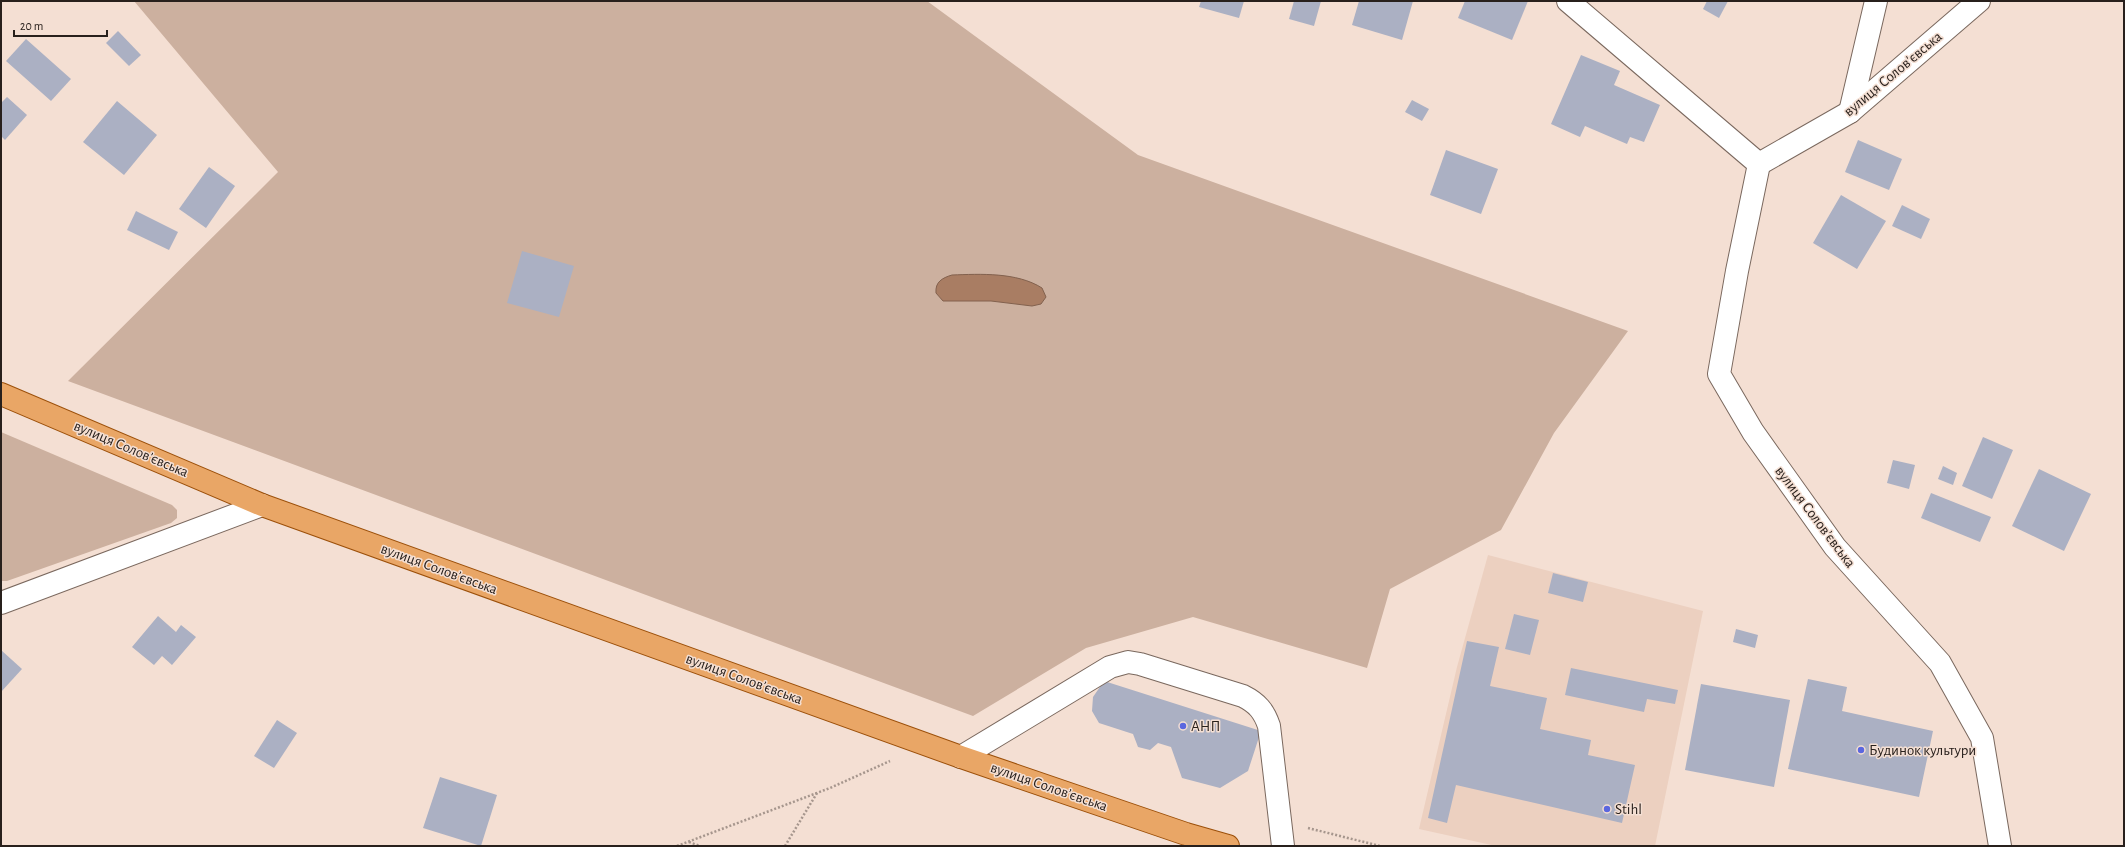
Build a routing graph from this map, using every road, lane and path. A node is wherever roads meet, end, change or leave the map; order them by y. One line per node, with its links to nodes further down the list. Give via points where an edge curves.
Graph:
1 (1568, 1): 5 (street)
2 (1876, 1): 4 (street)
3 (1979, 1): 4 (street, вулиця Соловʼєвська)
4 (1850, 112): 5 (street, вулиця Соловʼєвська)
5 (1760, 164): 20 (street, вулиця Соловʼєвська, via 1737,271 1719,374 1753,432 1835,547 1940,663 1982,738)
6 (1, 394): 7 (main road, вулиця Соловʼєвська)
7 (262, 505): 8 (street); 9 (main road, вулиця Соловʼєвська)
8 (1, 603)
9 (961, 757): 12 (street, via 1110,667 1122,662 1134,662 1255,702 1269,726); 17 (main road, вулиця Соловʼєвська)
10 (891, 761): 11 (path)
11 (817, 793): 13 (path); 16 (path)
12 (1280, 821): 18 (street); 19 (path)
13 (688, 842): 14 (path); 15 (path)
14 (677, 846)
15 (700, 846)
16 (785, 846)
17 (1228, 846)
18 (1283, 846)
19 (1380, 846)
20 (2000, 846)

